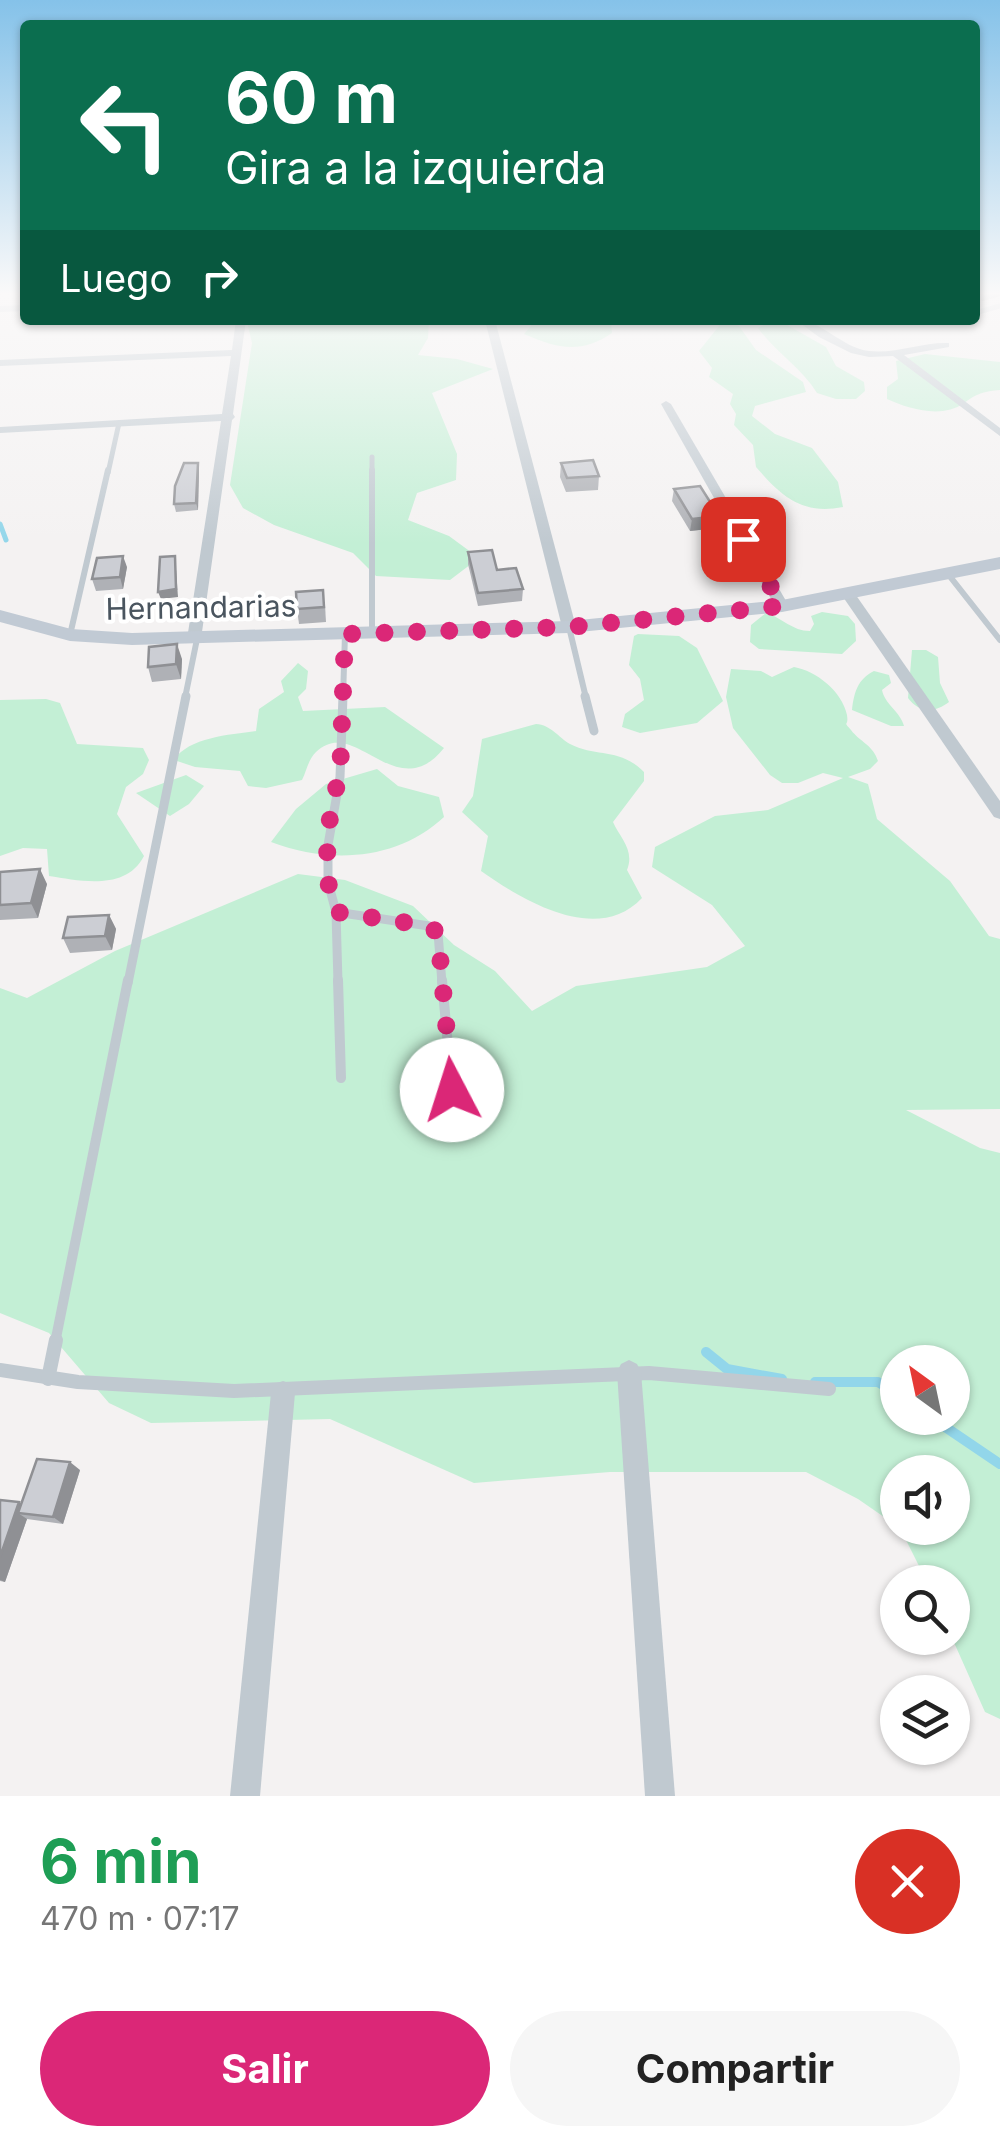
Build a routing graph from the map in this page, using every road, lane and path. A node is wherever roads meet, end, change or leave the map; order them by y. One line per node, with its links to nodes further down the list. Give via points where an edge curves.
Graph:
1 (235, 377): 5 (street)
2 (505, 377): 15 (street)
3 (927, 377): 8 (street)
4 (666, 404): 13 (street)
5 (230, 417): 6 (street); 19 (street)
6 (119, 424): 7 (street); 18 (lane)
7 (0, 430)
8 (999, 431)
9 (372, 457): 17 (lane)
10 (1000, 563): 11 (street, Hernandarias)
11 (948, 574): 12 (street, Hernandarias); 20 (lane)
12 (848, 594): 13 (street, Hernandarias); 22 (street)
13 (782, 606): 15 (street, Hernandarias)
14 (0, 616): 18 (street, Hernandarias)
15 (569, 627): 17 (street, Hernandarias); 21 (lane)
16 (345, 634): 17 (street, Hernandarias); 19 (street, Hernandarias); 23 (lane, via 327,893)
17 (372, 634)
18 (70, 635): 19 (street, Hernandarias)
19 (195, 640): 28 (lane)
20 (1000, 640)
21 (594, 731)
22 (1000, 813)
23 (336, 912): 24 (lane); 25 (lane, via 429,926 438,933)
24 (341, 1078)
25 (452, 1090)
26 (0, 1370): 28 (lane)
27 (629, 1372): 29 (lane); 30 (lane); 32 (street)
28 (48, 1379): 30 (lane)
29 (829, 1389)
30 (283, 1393): 31 (street)
31 (245, 1796)
32 (660, 1796)

